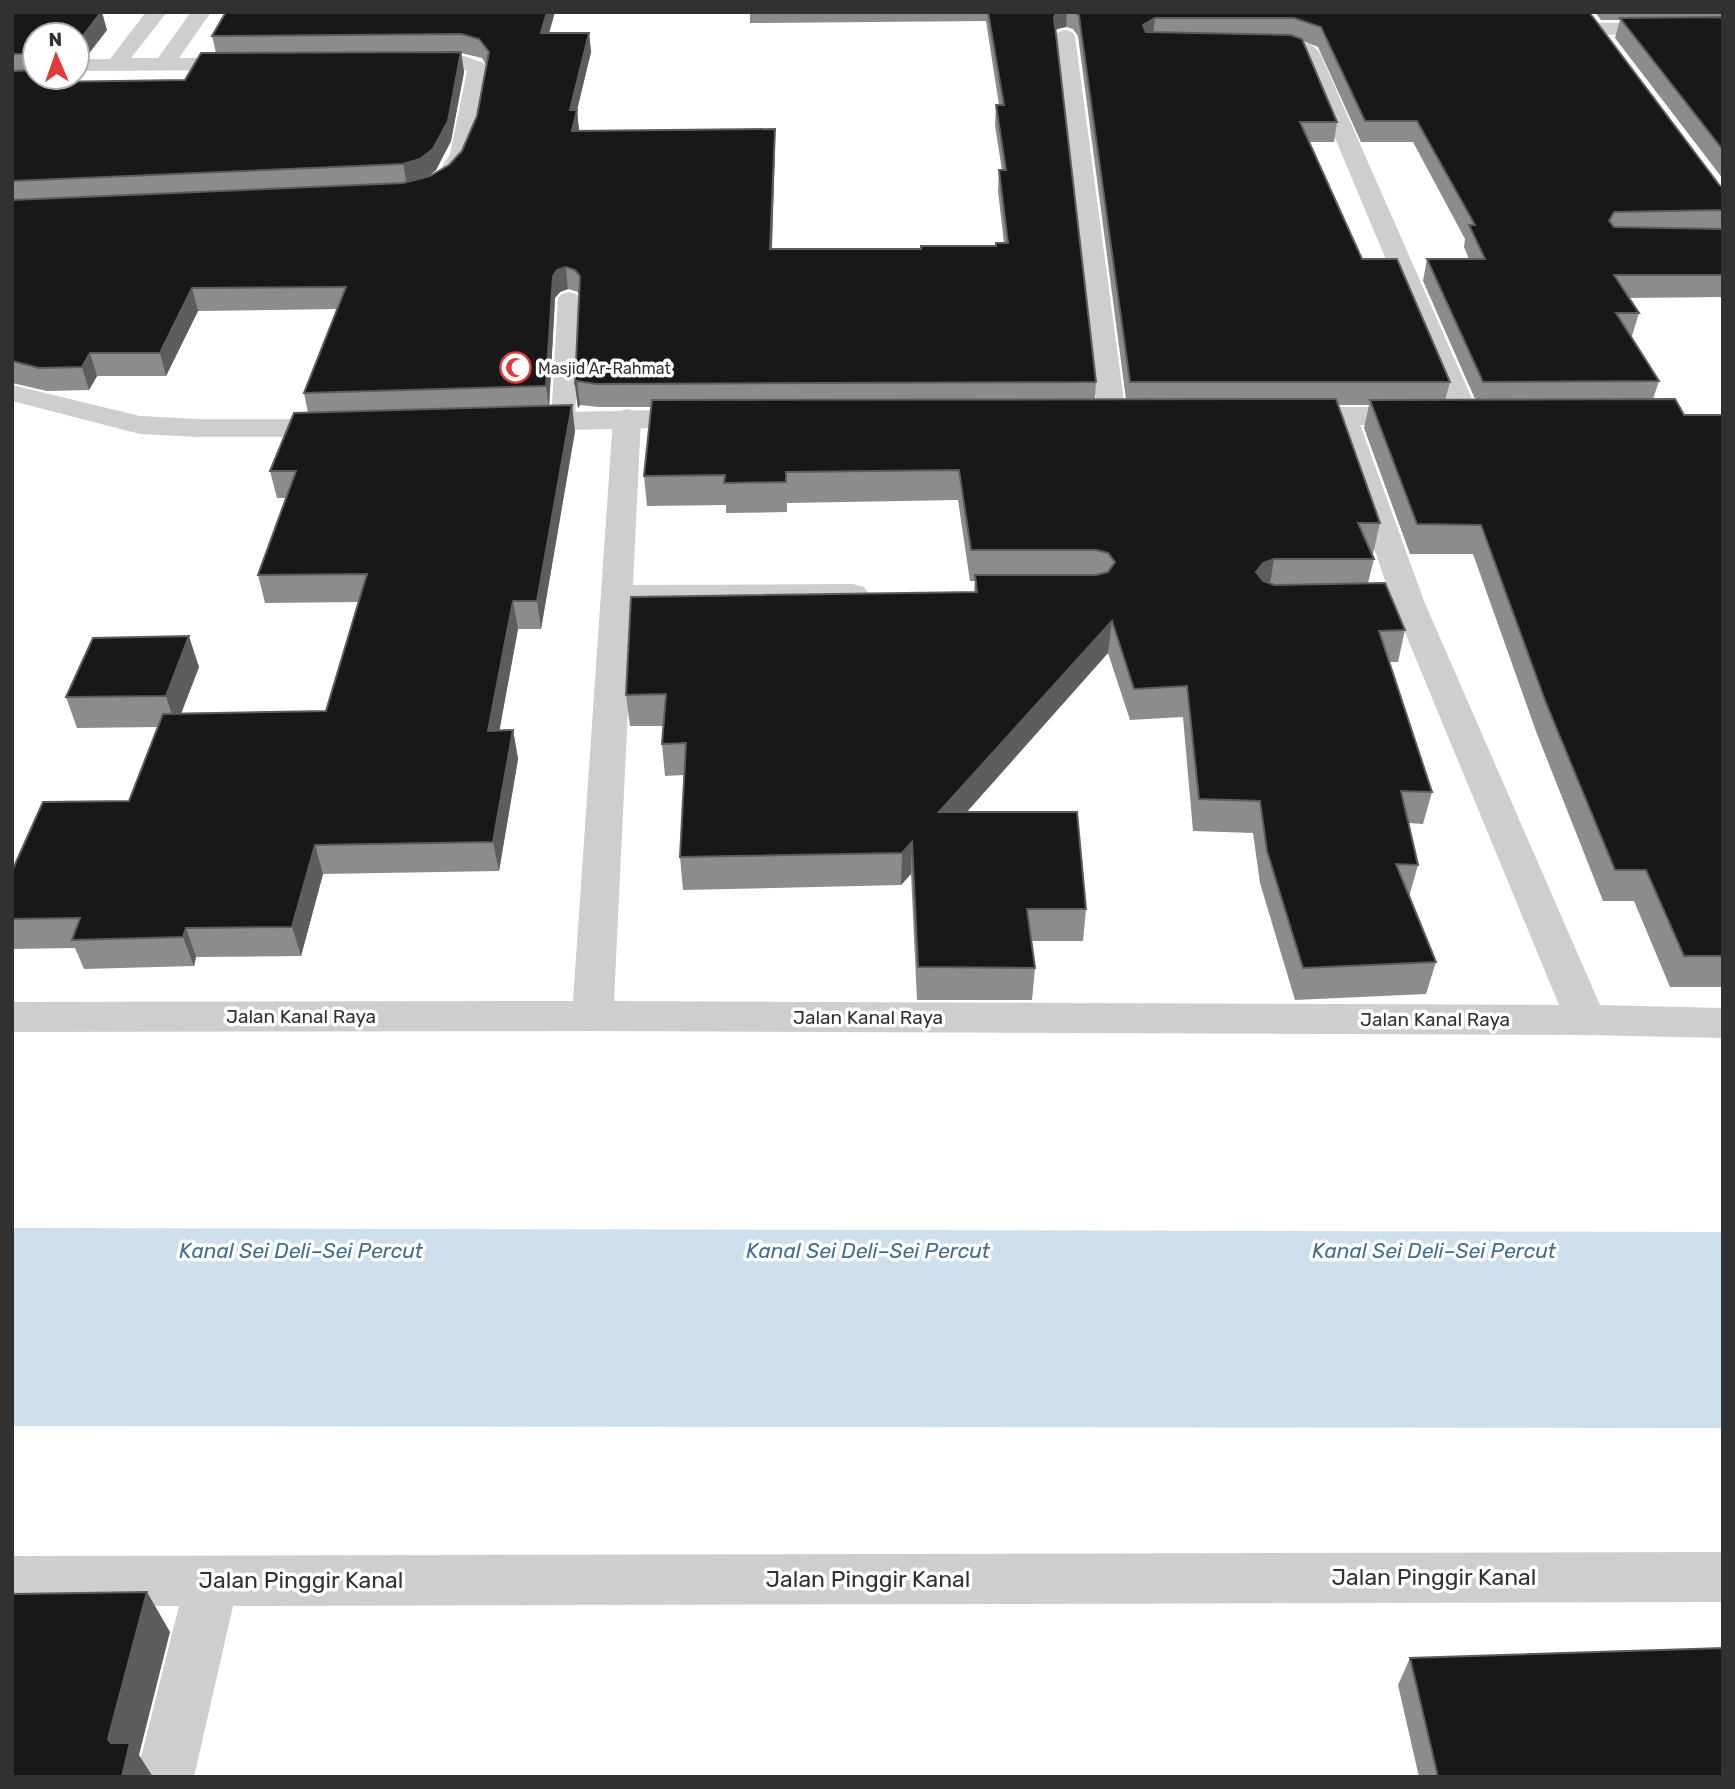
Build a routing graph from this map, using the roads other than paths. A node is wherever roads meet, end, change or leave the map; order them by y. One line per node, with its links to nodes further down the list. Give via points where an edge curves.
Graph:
1 (157, 12): 11 (street)
2 (201, 12): 10 (street)
3 (1709, 12): 4 (street)
4 (1723, 14)
5 (1588, 20): 6 (street); 9 (street)
6 (1723, 28)
7 (1065, 36): 18 (street)
8 (1231, 46): 20 (street, via 1291,46 1310,53 1480,417)
9 (1610, 50)
10 (168, 64): 11 (street); 14 (street, via 259,72)
11 (119, 65): 12 (street)
12 (91, 70)
13 (395, 71): 15 (street, via 476,78 456,168 439,186)
14 (91, 73)
15 (405, 195)
16 (569, 298): 23 (lane)
17 (12, 393): 25 (street, via 140,425)
18 (1111, 416)
19 (1258, 416): 20 (street)
20 (1343, 416): 30 (street, via 1394,602)
21 (627, 418): 22 (street); 23 (street); 27 (street)
22 (724, 418)
23 (563, 421): 24 (street)
24 (497, 423)
25 (364, 427)
26 (889, 594): 27 (street)
27 (617, 595): 28 (street)
28 (593, 1016): 29 (street, Jalan Kanal Raya); 30 (street, Jalan Kanal Raya)
29 (12, 1017)
30 (1586, 1020): 31 (street, Jalan Kanal Raya)
31 (1723, 1023)
32 (1723, 1577): 34 (street, Jalan Pinggir Kanal)
33 (12, 1581): 34 (street, Jalan Pinggir Kanal)
34 (212, 1581): 35 (street)
35 (165, 1777)

